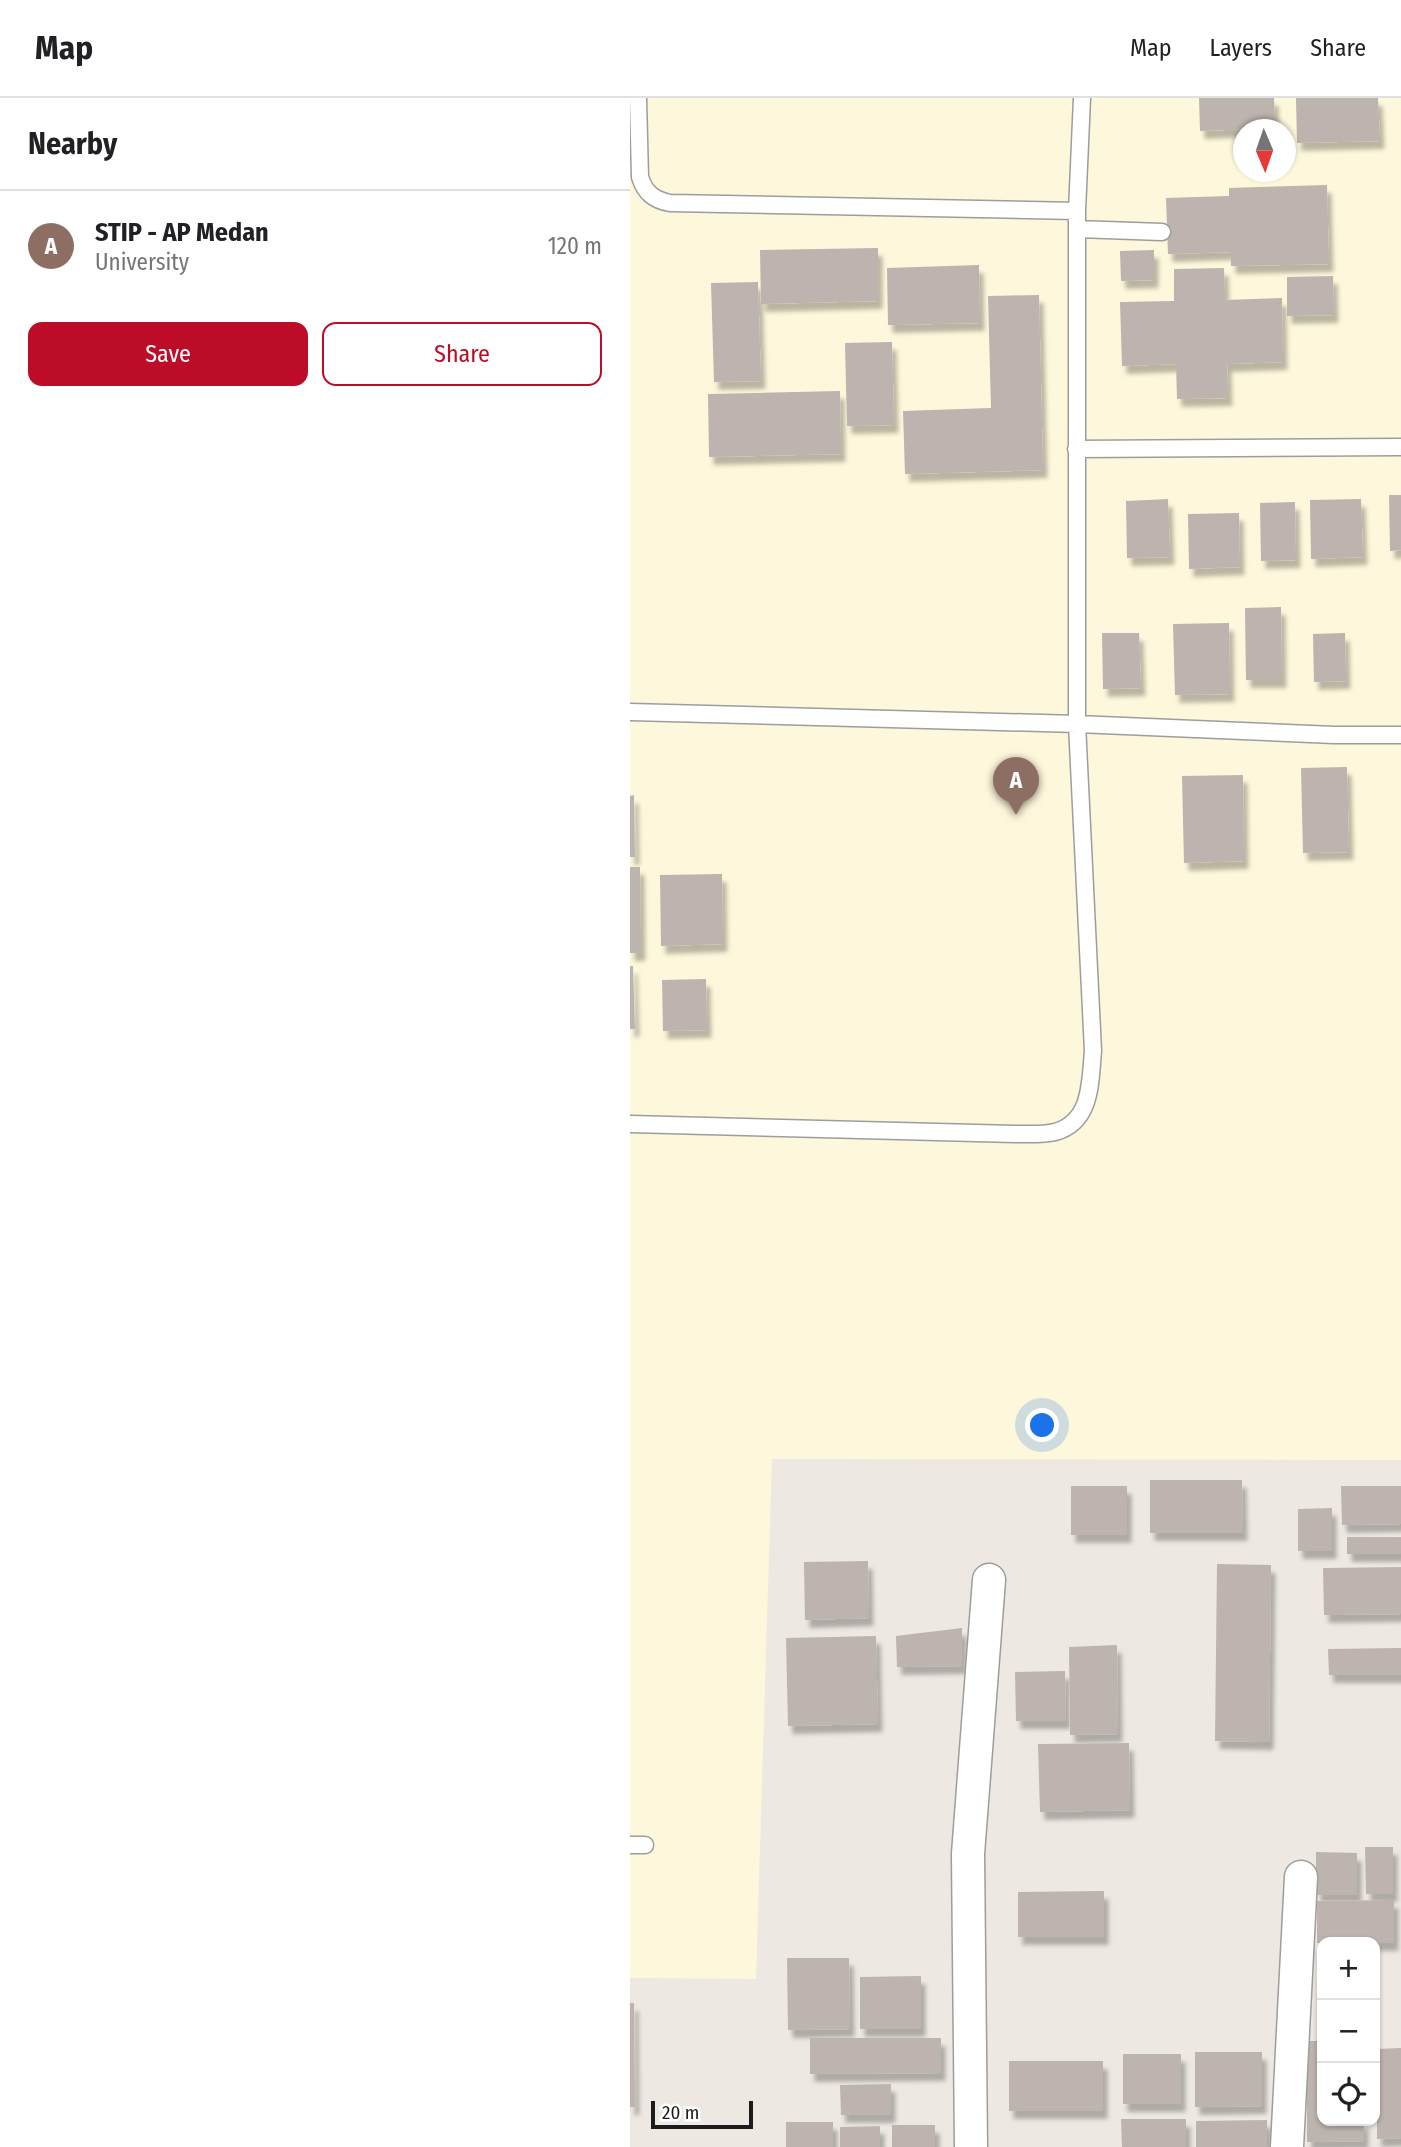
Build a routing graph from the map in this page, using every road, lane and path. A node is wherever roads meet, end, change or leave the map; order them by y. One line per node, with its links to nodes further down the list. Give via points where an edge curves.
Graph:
1 (638, 98): 3 (lane, via 640,177 643,188 659,201)
2 (1082, 98): 3 (lane)
3 (1077, 211): 4 (lane)
4 (1077, 229): 5 (lane); 7 (lane)
5 (1162, 232)
6 (1401, 447): 7 (lane)
7 (1076, 449): 9 (lane)
8 (630, 712): 9 (lane)
9 (1077, 724): 10 (lane); 11 (lane, via 1093,1051 1089,1092 1078,1118 1054,1133 1015,1135)
10 (1401, 735)
11 (630, 1124)
12 (989, 1580): 14 (street, via 968,1854)
13 (1301, 1877): 15 (street)
14 (971, 2147)
15 (1287, 2147)

